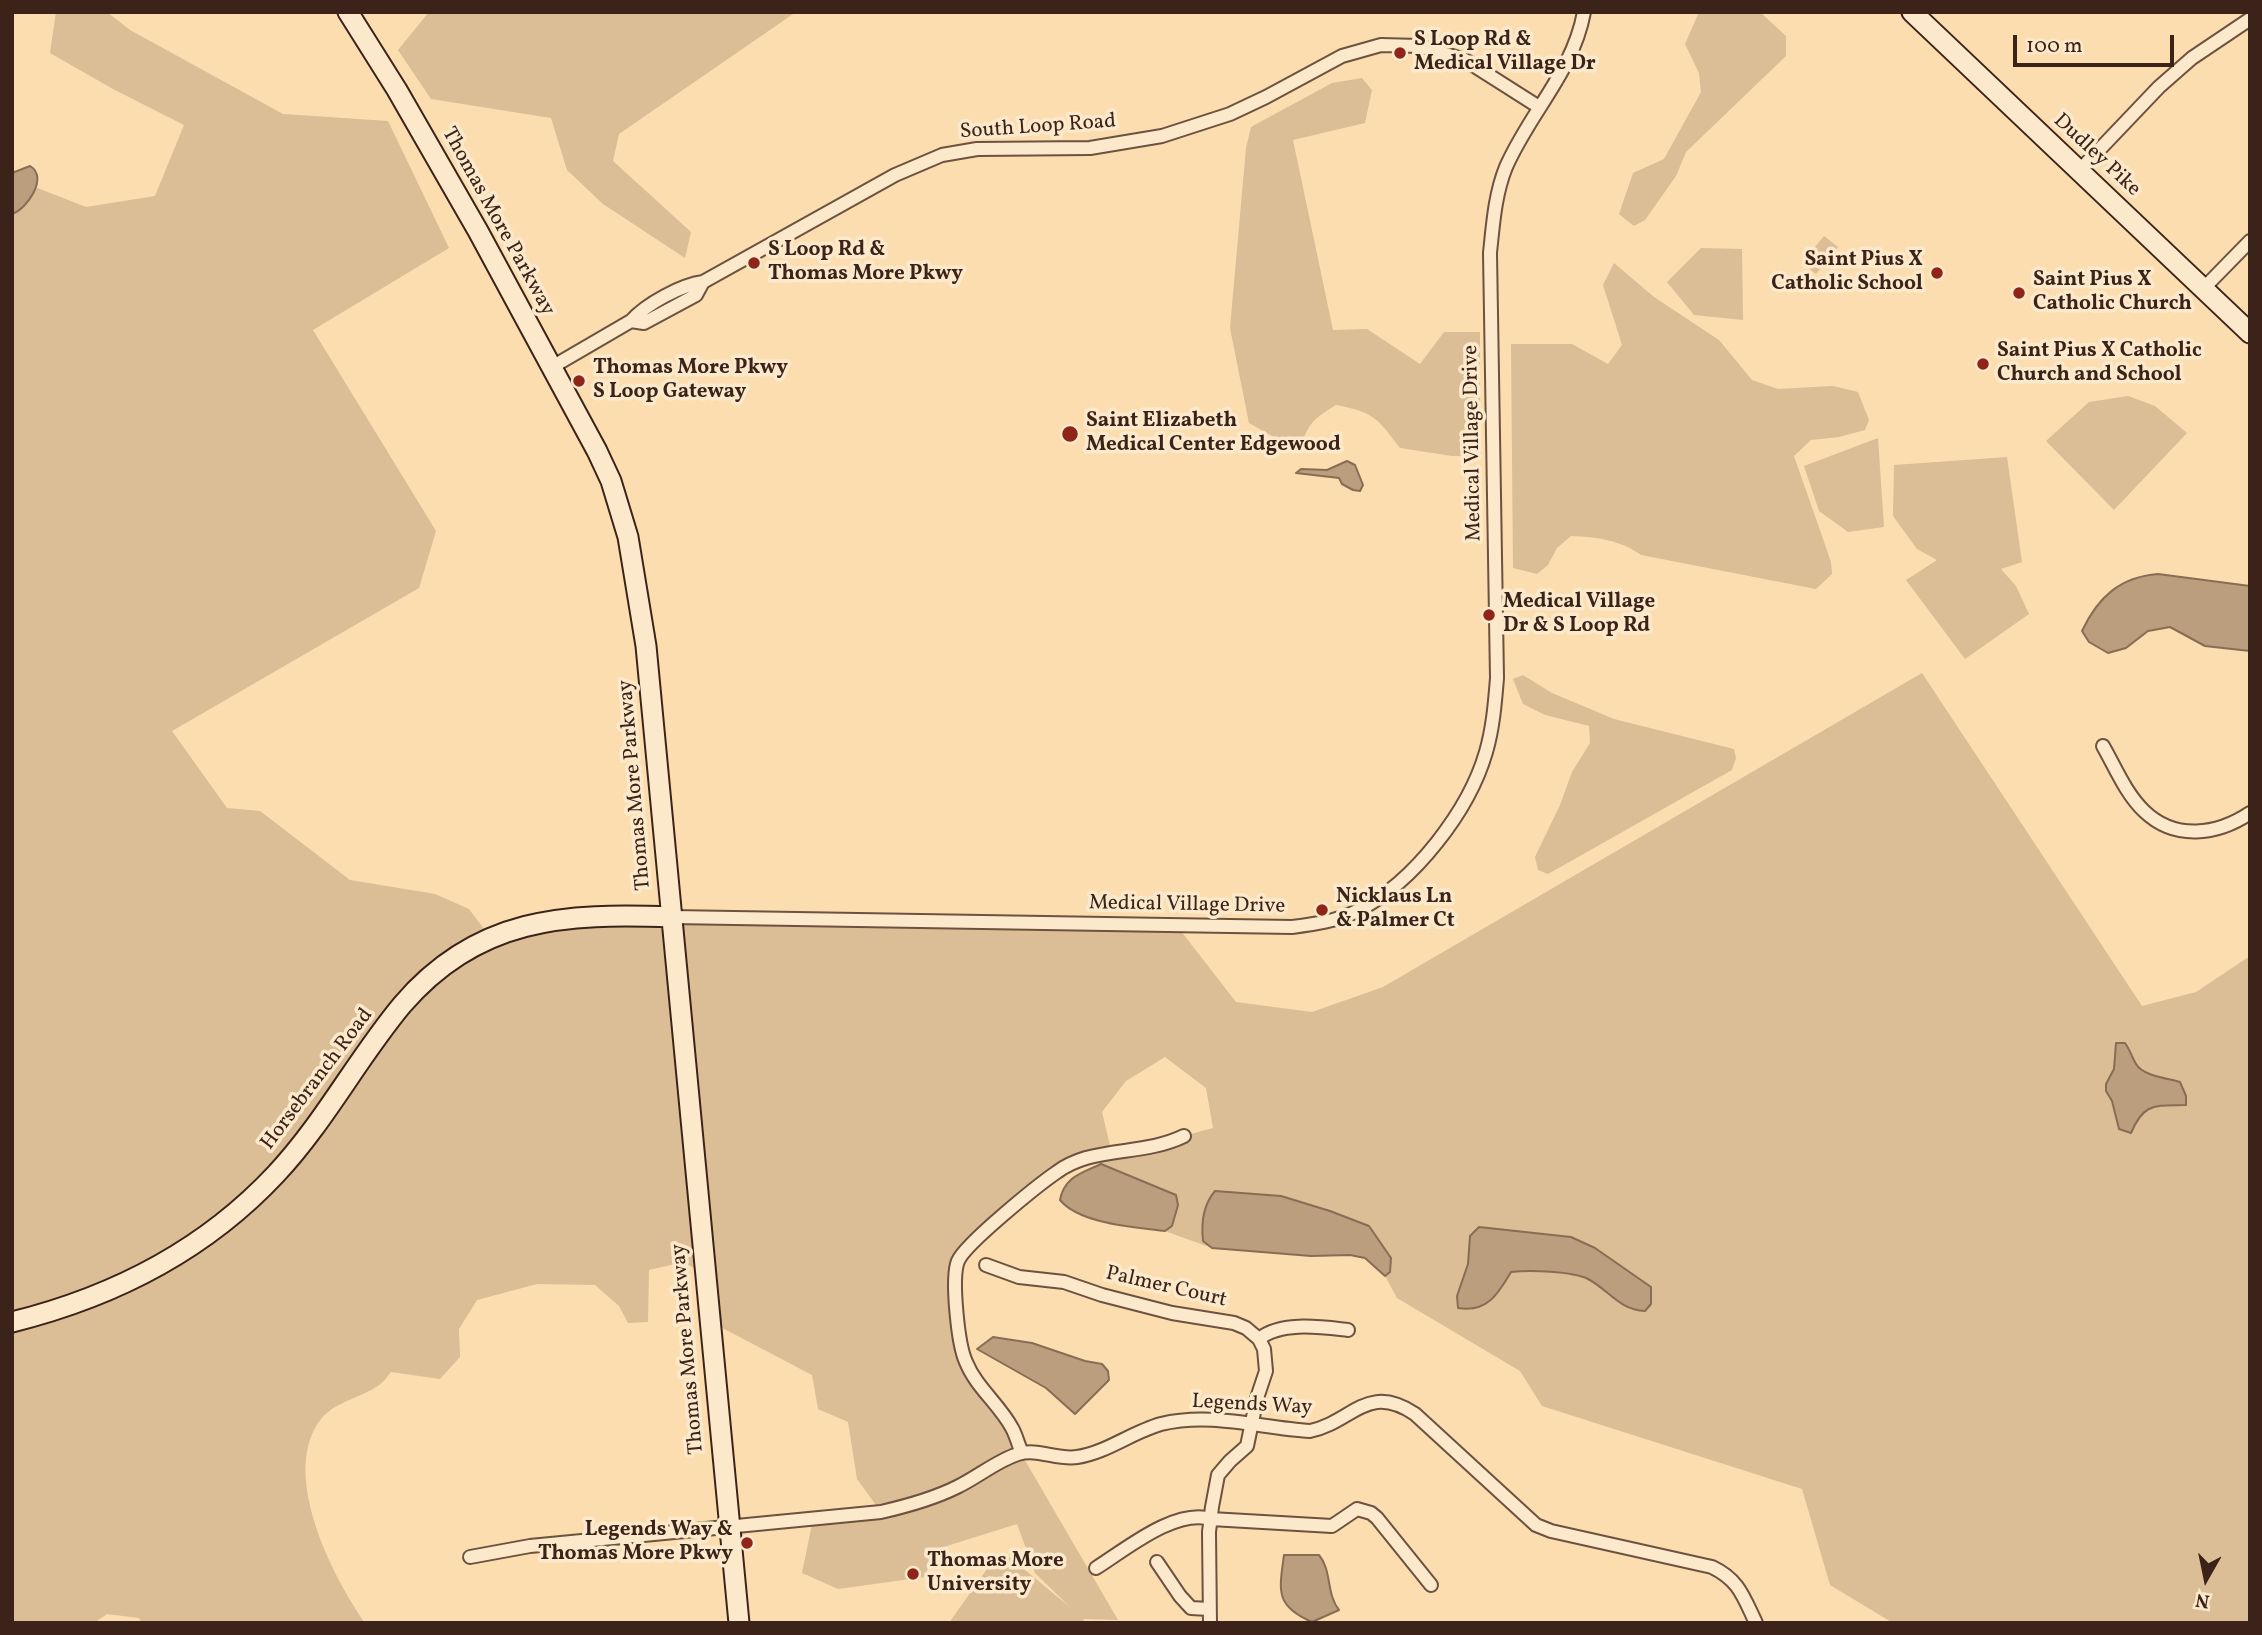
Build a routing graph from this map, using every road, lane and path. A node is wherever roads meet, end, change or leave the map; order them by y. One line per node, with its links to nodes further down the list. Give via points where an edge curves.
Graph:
1 (348, 12): 10 (street, Thomas More Parkway, via 397,90)
2 (1584, 12): 5 (street, Medical Village Drive, via 1569,62)
3 (1912, 12): 6 (street, Dudley Pike)
4 (2250, 19): 6 (street, via 2167,79)
5 (1539, 107): 10 (street, South Loop Road, via 1465,60 1419,46 1381,45 1342,56 1230,114 1162,136 1090,148 977,149 942,155 895,175 703,282 690,284); 13 (street, Medical Village Drive, via 1505,169 1490,253 1497,650 1491,732 1478,776 1455,818 1405,876 1359,910 1333,921 1292,927)
6 (2078, 172): 8 (street, Dudley Pike)
7 (2250, 241): 8 (street)
8 (2203, 289): 9 (street, Dudley Pike)
9 (2250, 333)
10 (552, 367): 13 (street, Thomas More Parkway, via 611,481 628,537 646,646)
11 (2103, 746): 12 (street, via 2137,802 2156,820 2192,832 2221,829)
12 (2250, 813)
13 (672, 917): 16 (street, Horsebranch Road, via 547,920 490,937 465,951 402,1006 301,1145 210,1234 124,1285); 22 (street, Thomas More Parkway)
14 (1184, 1136): 20 (street, via 1066,1166 959,1259 956,1294 963,1354 975,1379 1012,1427)
15 (986, 1265): 18 (street, Palmer Court, via 1172,1313 1234,1323)
16 (12, 1322)
17 (1348, 1330): 18 (street, via 1288,1328)
18 (1259, 1339): 19 (street, via 1266,1371)
19 (1251, 1423): 20 (street, Legends Way, via 1203,1419 1164,1424 1076,1457); 21 (street, via 1247,1446 1218,1475); 29 (street, Legends Way, via 1310,1431 1370,1402 1402,1405 1536,1525 1712,1567 1737,1585)
20 (1022, 1452): 22 (street, via 921,1502 881,1512)
21 (1210, 1519): 25 (street, via 1200,1516 1177,1521); 26 (street, via 1332,1527 1357,1509 1365,1510 1377,1518); 27 (street)
22 (729, 1527): 23 (street, via 537,1545); 28 (street, Thomas More Parkway)
23 (471, 1557)
24 (1157, 1562): 27 (street, via 1191,1608)
25 (1096, 1568)
26 (1431, 1585)
27 (1209, 1616)
28 (739, 1623)
29 (1756, 1623)

